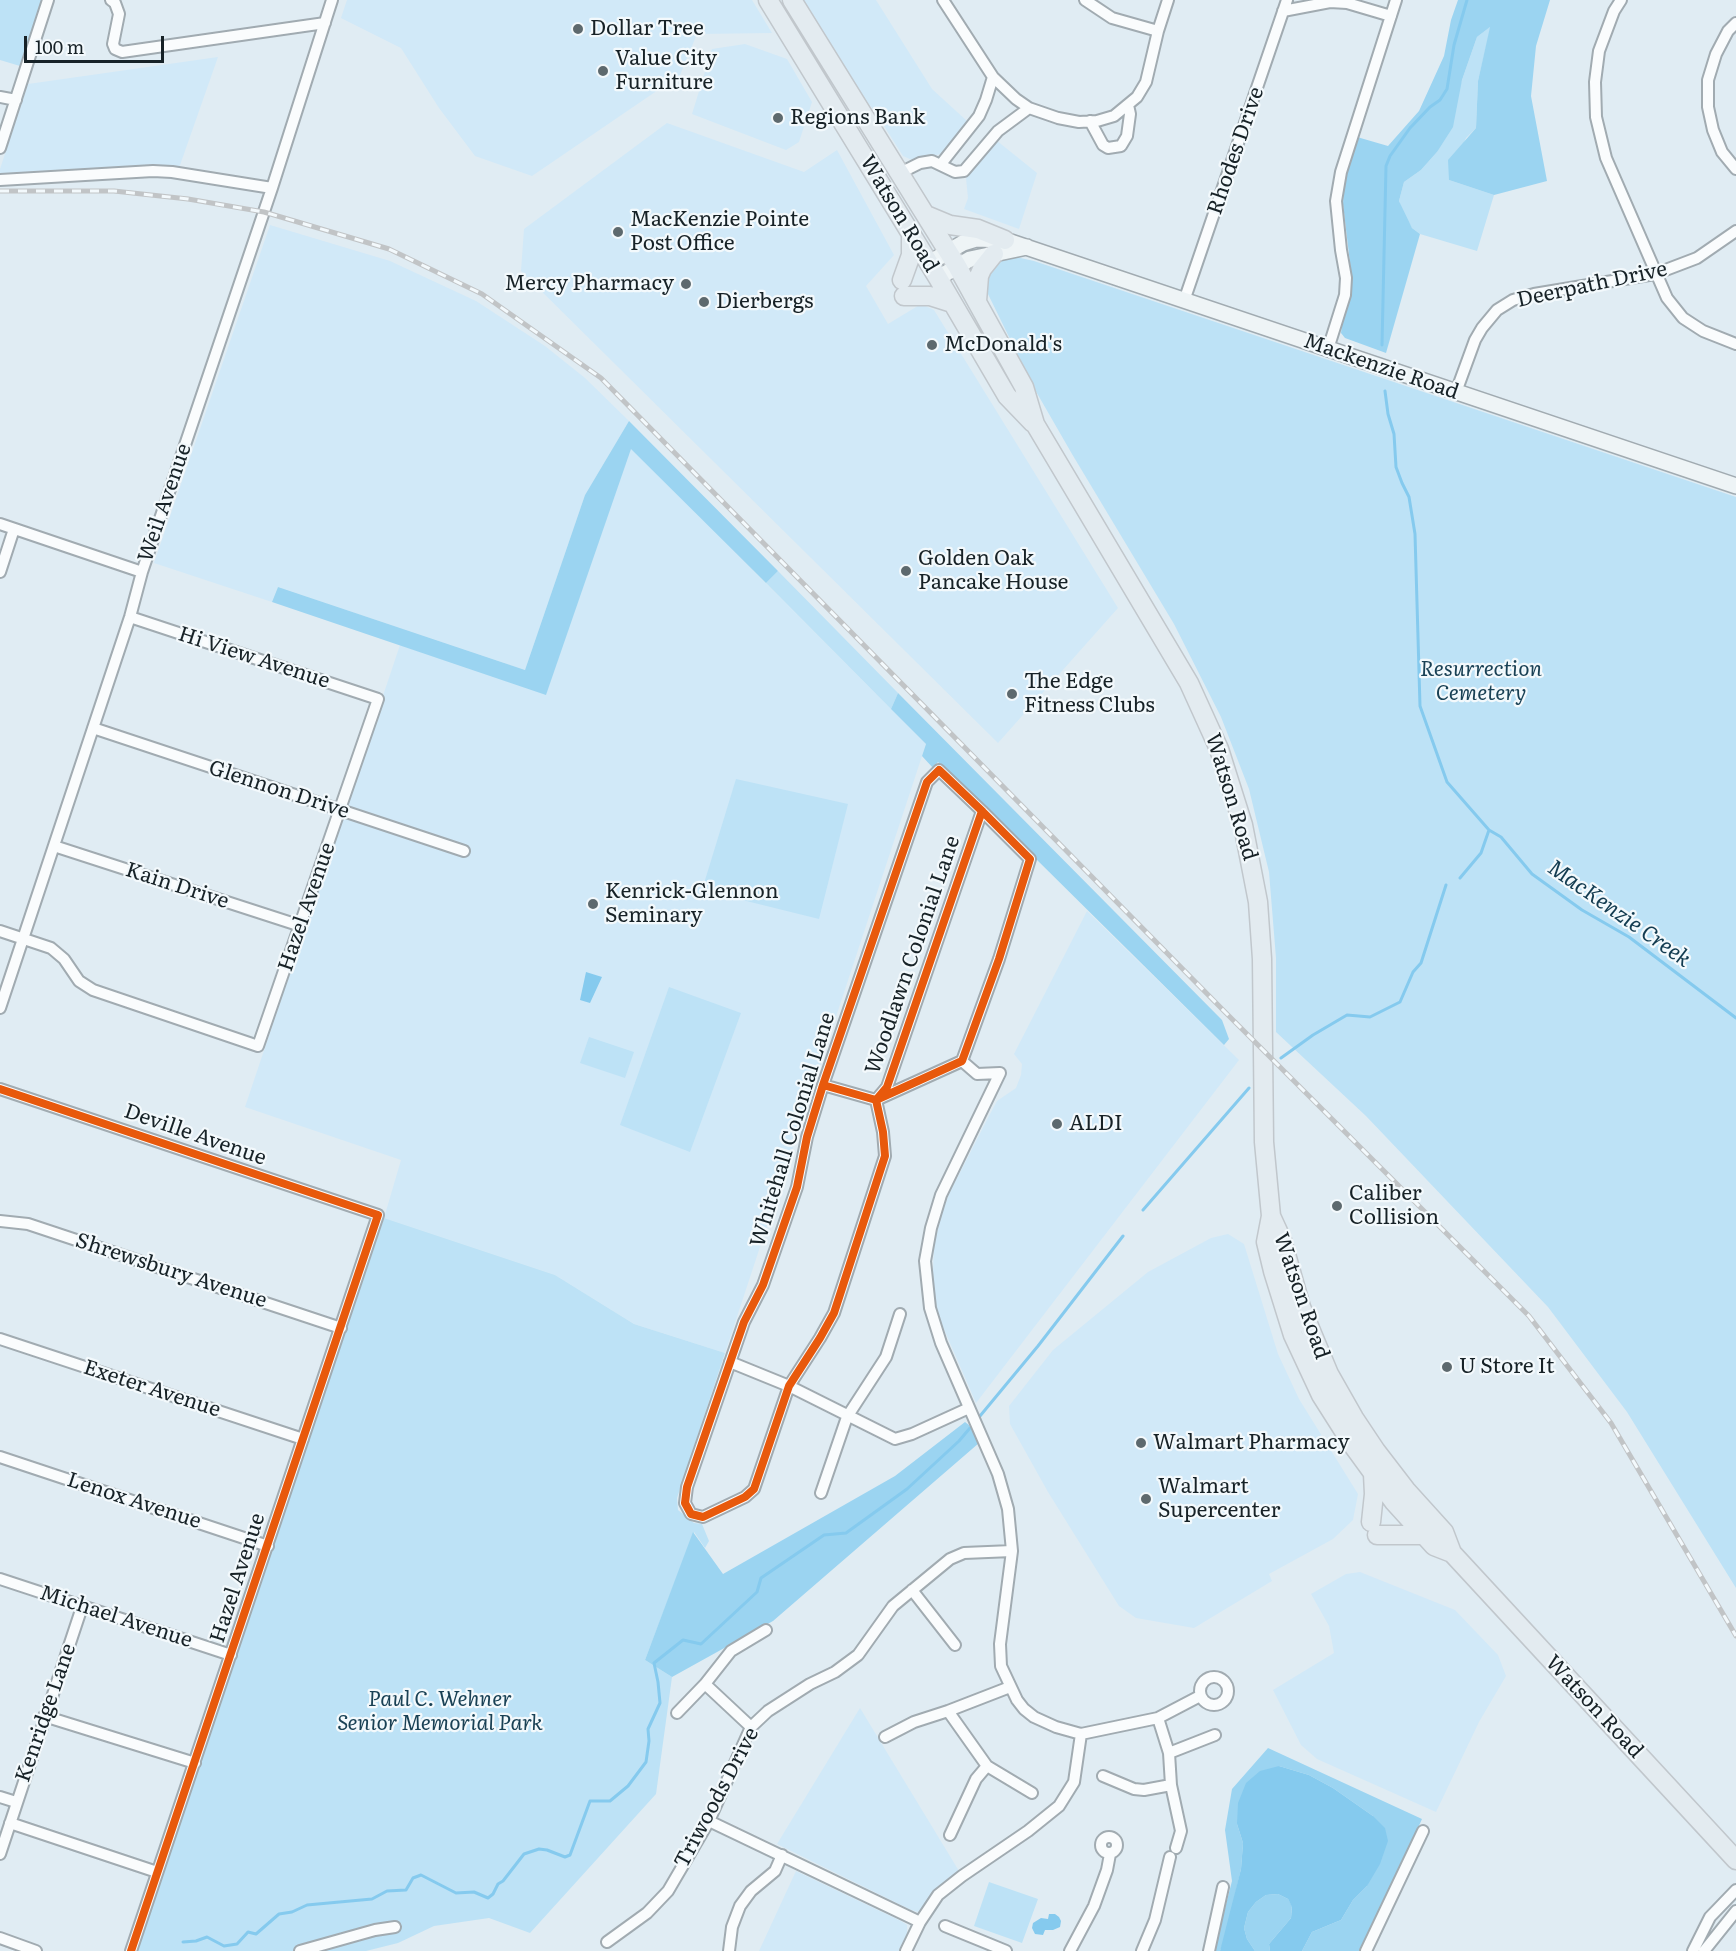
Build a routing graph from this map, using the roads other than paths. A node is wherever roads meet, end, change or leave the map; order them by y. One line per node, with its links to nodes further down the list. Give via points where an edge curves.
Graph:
1 (48, 0): 19 (street)
2 (111, 0): 14 (street, via 119,14 114,46 122,52)
3 (332, 0): 14 (street, Weil Avenue)
4 (768, 0): 31 (main road, Watson Road)
5 (792, 0): 26 (main road, Watson Road)
6 (944, 0): 17 (street)
7 (1085, 0): 16 (street, via 1112,18)
8 (1168, 0): 16 (street)
9 (1287, 0): 12 (street, Rhodes Drive)
10 (1396, 0): 13 (street)
11 (1621, 0): 35 (street, via 1599,51 1596,117 1606,158)
12 (1283, 11): 13 (street, via 1330,2); 37 (street, Rhodes Drive)
13 (1391, 16): 40 (street, via 1341,172 1336,201 1345,296)
14 (324, 23): 28 (street, Weil Avenue)
15 (1736, 23): 25 (street, via 1716,54 1708,80 1713,130 1722,152)
16 (1158, 31): 20 (street, via 1146,82)
17 (993, 77): 21 (street); 24 (street, via 979,116)
18 (0, 97): 19 (street)
19 (16, 100): 23 (street)
20 (1128, 105): 22 (street, via 1114,116); 22 (street, via 1127,136 1121,146 1108,148 1103,144)
21 (1029, 108): 22 (street, via 1058,118); 24 (street, via 998,130 964,171 955,172)
22 (1090, 121)
23 (0, 148)
24 (941, 164): 26 (street, via 932,161)
25 (1736, 169)
26 (900, 172): 29 (main road, Watson Road)
27 (0, 180): 28 (street, via 153,171)
28 (272, 188): 47 (street, Weil Avenue)
29 (926, 215): 32 (main road, via 950,225 978,229); 33 (main road, Watson Road)
30 (1736, 231): 35 (street, Deerpath Drive, via 1697,258)
31 (911, 233): 34 (main road, Watson Road); 38 (main road, via 911,255 903,288)
32 (1000, 247): 33 (main road, Mackenzie Road, via 976,239); 36 (main road, via 979,276); 37 (main road, Mackenzie Road, via 1027,247)
33 (952, 259): 34 (main road, Mackenzie Road); 36 (main road, Watson Road)
34 (934, 270): 38 (main road, Watson Road)
35 (1655, 274): 39 (street, via 1666,298 1683,318 1703,332); 41 (street, Deerpath Drive, via 1513,300 1497,310 1482,328)
36 (977, 301): 42 (main road, Watson Road, via 1024,387)
37 (1184, 301): 40 (main road, Mackenzie Road)
38 (952, 303): 42 (main road, Watson Road, via 1007,396)
39 (1736, 344)
40 (1328, 349): 41 (main road, Mackenzie Road)
41 (1456, 392): 43 (main road, Mackenzie Road)
42 (1035, 424): 64 (main road, Watson Road, via 1189,683 1219,749 1236,799 1254,872 1260,926 1264,1142)
43 (1736, 486)
44 (0, 524): 45 (street)
45 (14, 529): 46 (street); 47 (street)
46 (0, 572)
47 (142, 572): 48 (street, Weil Avenue)
48 (130, 617): 49 (street, Hi View Avenue); 50 (street, Weil Avenue)
49 (378, 699): 51 (street, Hazel Avenue)
50 (93, 728): 51 (street, Glennon Drive); 53 (street, Weil Avenue)
51 (340, 811): 54 (street, Glennon Drive); 55 (street, Hazel Avenue)
52 (982, 811): 59 (street, via 1030,859); 60 (street, Whitehall Colonial Lane, via 939,770 927,782); 62 (street, Woodlawn Colonial Lane, via 887,1087)
53 (54, 846): 55 (street, Kain Drive); 57 (street, Weil Avenue)
54 (464, 851)
55 (301, 926): 57 (street, Hazel Avenue, via 258,1046 93,990 79,981 59,953)
56 (0, 930): 57 (street)
57 (23, 938): 58 (street, Weil Avenue)
58 (0, 1008)
59 (962, 1061): 62 (street); 71 (street, via 976,1074 1000,1073 941,1196 926,1261 930,1308)
60 (823, 1085): 62 (street); 69 (street, Whitehall Colonial Lane, via 797,1187 763,1286 744,1322)
61 (0, 1089): 63 (street, Deville Avenue)
62 (876, 1100): 70 (street, Woodlawn Colonial Lane, via 885,1156 834,1313)
63 (378, 1215): 67 (street, Hazel Avenue)
64 (1271, 1216): 75 (main road, Watson Road, via 1266,1242 1293,1335 1321,1395); 81 (main road, Watson Road, via 1301,1307 1329,1374 1376,1451 1444,1532)
65 (0, 1221): 67 (street, Shrewsbury Avenue, via 28,1224)
66 (900, 1314): 72 (street, via 886,1357)
67 (341, 1328): 73 (street, Hazel Avenue)
68 (0, 1339): 73 (street, Exeter Avenue)
69 (730, 1362): 70 (street); 77 (street, Whitehall Colonial Lane)
70 (789, 1386): 72 (street); 77 (street, Woodlawn Colonial Lane, via 754,1489 703,1517 691,1514)
71 (969, 1408): 72 (street, via 895,1439); 80 (street, via 998,1474 1008,1509)
72 (848, 1417): 76 (street)
73 (303, 1439): 79 (street, Hazel Avenue)
74 (0, 1457): 79 (street, Lenox Avenue)
75 (1373, 1474): 78 (main road, Watson Road); 78 (main road, via 1374,1528)
76 (821, 1493)
77 (685, 1503)
78 (1424, 1535): 81 (main road, Watson Road, via 1434,1546)
79 (268, 1546): 87 (street, Hazel Avenue)
80 (1012, 1551): 83 (street, Triwoods Drive, via 964,1553 950,1559); 89 (street, via 1000,1644 1001,1666)
81 (1452, 1553): 114 (main road, Watson Road)
82 (0, 1579): 84 (street, Michael Avenue)
83 (912, 1590): 86 (street); 95 (street, Triwoods Drive, via 893,1606 858,1655 768,1711)
84 (82, 1606): 87 (street, Michael Avenue); 93 (street, Kenridge Lane)
85 (766, 1630): 88 (street, via 731,1651)
86 (955, 1645)
87 (231, 1655): 100 (street, Hazel Avenue)
88 (705, 1684): 92 (street); 95 (street)
89 (1010, 1687): 91 (street); 96 (street, via 1034,1717)
90 (1200, 1696): 94 (street)
91 (948, 1711): 98 (street); 101 (street)
92 (677, 1713)
93 (44, 1716): 100 (street); 106 (street, Kenridge Lane)
94 (1158, 1718): 96 (street); 99 (street)
95 (751, 1726): 107 (street, Triwoods Drive)
96 (1080, 1734): 119 (street, via 1074,1782 1059,1806 938,1895)
97 (1215, 1735): 99 (street)
98 (885, 1737)
99 (1168, 1754): 103 (street)
100 (195, 1763): 115 (street, Hazel Avenue)
101 (987, 1766): 104 (street); 110 (street, via 976,1779)
102 (1103, 1776): 103 (street, via 1134,1789)
103 (1171, 1785): 124 (street, via 1181,1831)
104 (1032, 1793)
105 (0, 1797): 106 (street)
106 (16, 1802): 108 (street, Kenridge Lane)
107 (709, 1821): 113 (street); 123 (street, Triwoods Drive, via 668,1891 647,1913)
108 (10, 1823): 111 (street, Kenridge Lane); 115 (street)
109 (1422, 1831): 133 (street)
110 (950, 1835)
111 (0, 1854)
112 (1110, 1854): 131 (street, via 1094,1906)
113 (782, 1855): 119 (street); 128 (street, via 775,1871 740,1906)
114 (1736, 1860)
115 (157, 1872): 126 (street, Hazel Avenue)
116 (1223, 1887): 132 (street)
117 (1736, 1890): 134 (street, via 1710,1917)
118 (1736, 1911): 135 (street)
119 (920, 1922): 129 (street)
120 (945, 1926): 130 (street)
121 (395, 1927): 127 (street)
122 (0, 1938): 125 (street)
123 (607, 1942)
124 (1143, 1949)
125 (36, 1951)
126 (131, 1951)
127 (300, 1951)
128 (729, 1951)
129 (906, 1951)
130 (1006, 1951)
131 (1070, 1951)
132 (1209, 1951)
133 (1366, 1951)
134 (1693, 1951)
135 (1704, 1951)

